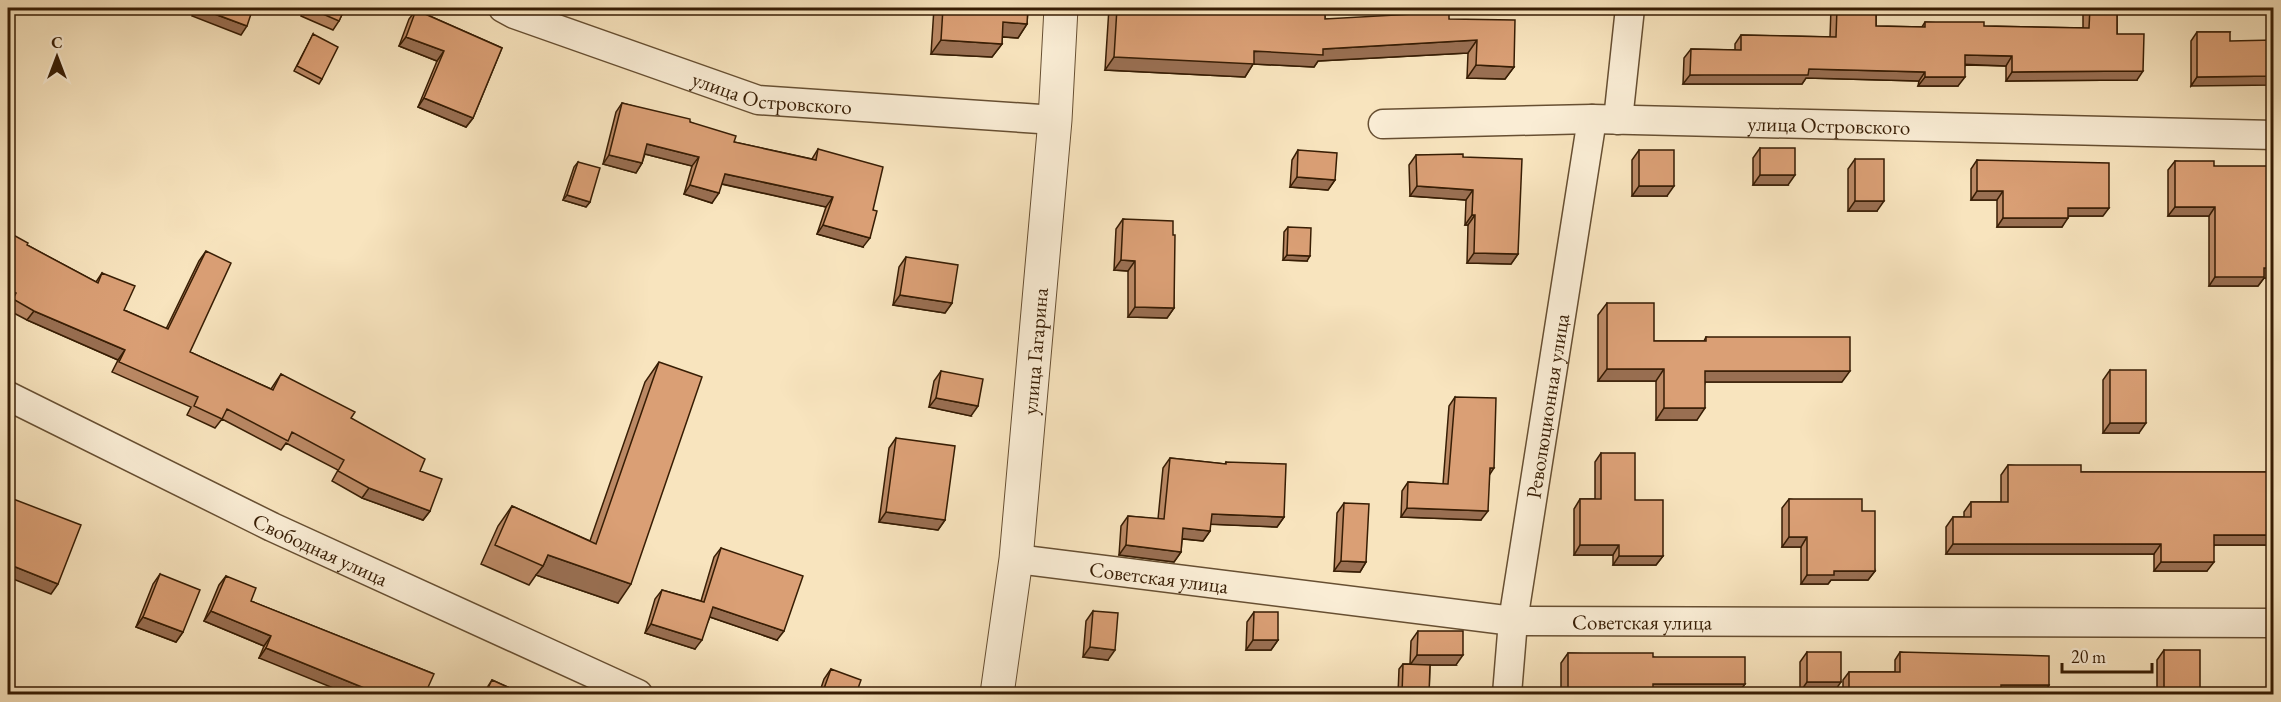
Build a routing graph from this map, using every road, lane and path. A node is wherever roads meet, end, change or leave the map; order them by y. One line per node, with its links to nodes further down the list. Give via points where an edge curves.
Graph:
1 (503, 8): 4 (street, улица Островского, via 758,100)
2 (1061, 8): 4 (street, улица Гагарина)
3 (1630, 8): 5 (street, Революционная улица)
4 (1055, 120): 9 (street, улица Гагарина)
5 (1605, 120): 6 (street, улица Островского); 7 (street, улица Островского); 10 (street, Революционная улица)
6 (1383, 124)
7 (2274, 135)
8 (8, 396): 12 (street, Свободная улица, via 272,527)
9 (1016, 560): 10 (street, Советская улица); 13 (street, улица Гагарина)
10 (1513, 621): 11 (street, Советская улица); 14 (street, Революционная улица)
11 (2274, 623)
12 (638, 694)
13 (996, 694)
14 (1507, 694)

